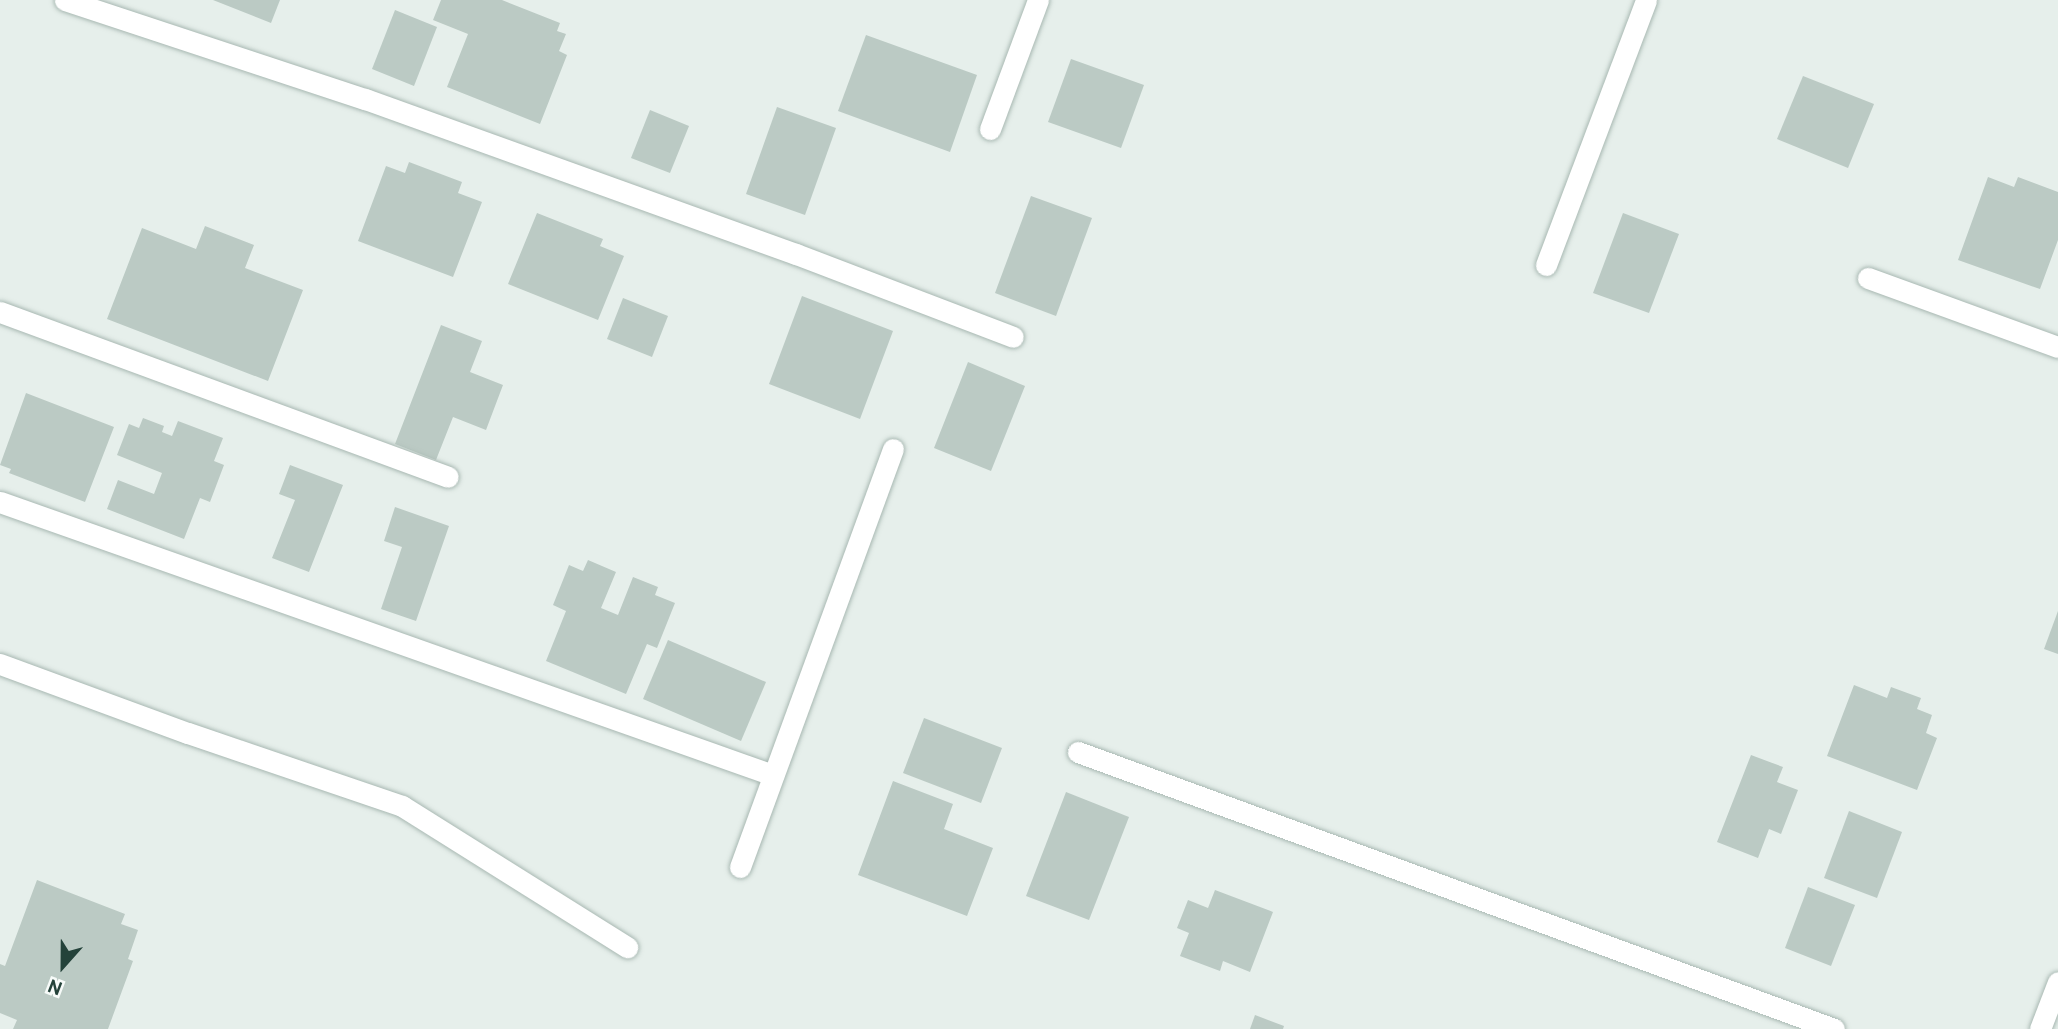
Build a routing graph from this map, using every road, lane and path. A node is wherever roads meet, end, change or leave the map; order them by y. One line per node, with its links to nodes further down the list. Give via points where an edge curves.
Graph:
1 (65, 0): 8 (street, via 365,99)
2 (1038, 0): 4 (street)
3 (1646, 0): 5 (street)
4 (990, 129)
5 (1546, 265)
6 (1868, 278): 9 (street)
7 (0, 312): 11 (street)
8 (1013, 337)
9 (2058, 347)
10 (893, 449): 15 (street)
11 (448, 477)
12 (0, 502): 15 (street)
13 (0, 664): 17 (street, via 402,806)
14 (1078, 752): 19 (street)
15 (773, 775): 16 (street)
16 (740, 867)
17 (627, 947)
18 (2058, 982): 20 (street)
19 (1834, 1029)
20 (2040, 1029)

